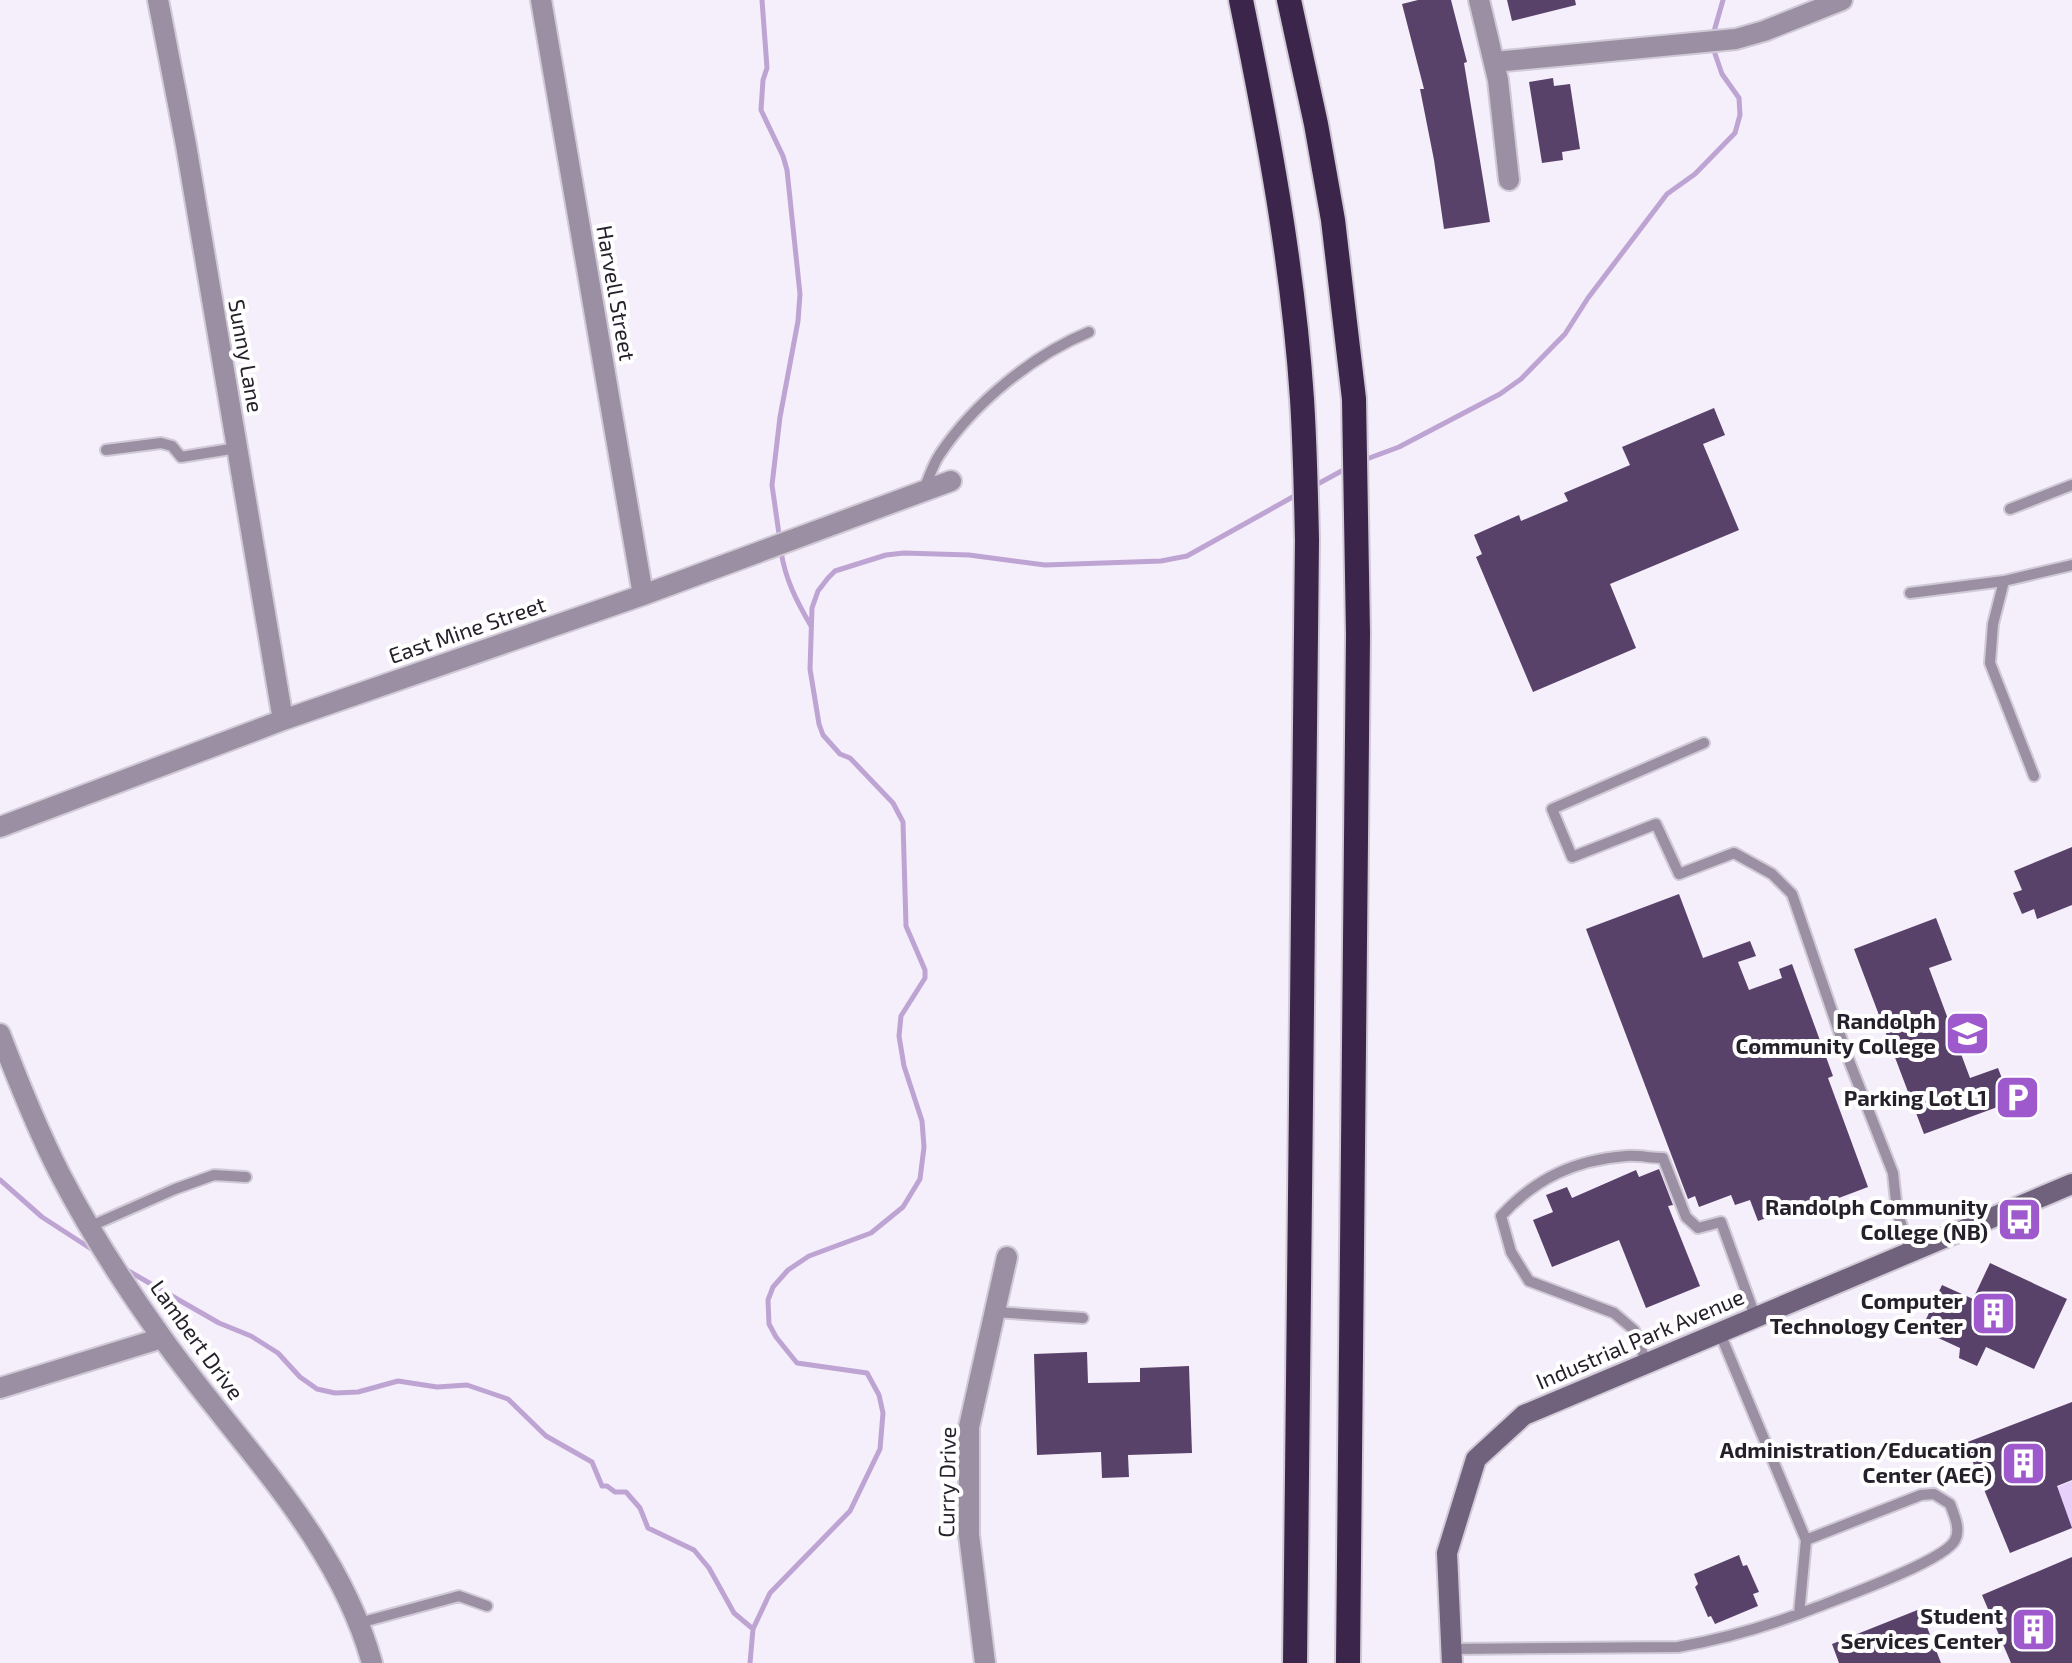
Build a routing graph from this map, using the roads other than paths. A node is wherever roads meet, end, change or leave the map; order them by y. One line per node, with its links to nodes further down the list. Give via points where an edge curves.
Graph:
1 (158, 0): 10 (street, Sunny Lane)
2 (541, 0): 19 (street, Harvell Street)
3 (1241, 0): 44 (highway, via 1289,271 1302,398 1307,540)
4 (1289, 0): 45 (highway, via 1333,220 1354,399 1358,634)
5 (1479, 0): 7 (street)
6 (1842, 0): 7 (street, via 1736,39)
7 (1494, 62): 8 (street)
8 (1509, 180)
9 (1089, 332): 14 (lane, via 1037,358 983,404 939,455)
10 (237, 448): 11 (lane, via 181,457 161,443); 20 (street, Sunny Lane)
11 (106, 450)
12 (951, 481): 14 (street, East Mine Street)
13 (2072, 485): 15 (lane)
14 (923, 491): 19 (street, East Mine Street)
15 (2010, 509)
16 (2072, 565): 17 (lane)
17 (2004, 581): 18 (lane); 22 (lane, via 1990,663)
18 (1910, 593)
19 (643, 595): 20 (street, East Mine Street)
20 (283, 720): 23 (street, East Mine Street)
21 (1704, 743): 28 (lane, via 1552,809 1572,857 1656,824 1679,874 1734,853 1772,874 1792,894 1893,1173 1897,1211)
22 (2034, 776)
23 (0, 827)
24 (0, 1034): 27 (street, Lambert Drive, via 60,1175)
25 (246, 1177): 27 (lane, via 214,1175)
26 (2072, 1184): 28 (street, Industrial Park Avenue)
27 (91, 1226): 34 (street, Lambert Drive)
28 (1910, 1251): 31 (street, Industrial Park Avenue)
29 (1007, 1257): 30 (street, Curry Drive)
30 (995, 1312): 32 (lane); 43 (street, Curry Drive, via 969,1427 969,1535)
31 (1755, 1316): 33 (street, Industrial Park Avenue); 35 (lane, via 1721,1222 1698,1228 1686,1217 1663,1158 1584,1162 1540,1182 1501,1216 1511,1252 1529,1281 1614,1313 1634,1330)
32 (1083, 1318)
33 (1719, 1331): 35 (street, Industrial Park Avenue); 37 (lane)
34 (162, 1338): 36 (street); 40 (street, Lambert Drive, via 307,1526)
35 (1646, 1362): 41 (street, Industrial Park Avenue, via 1524,1415 1476,1459 1447,1553)
36 (0, 1388)
37 (1806, 1540): 39 (lane); 39 (lane, via 1934,1494 1950,1504 1957,1531 1955,1542 1936,1558)
38 (487, 1606): 40 (lane, via 459,1596)
39 (1799, 1614): 41 (lane, via 1678,1647)
40 (359, 1623): 42 (street, Lambert Drive)
41 (1452, 1656)
42 (369, 1662)
43 (985, 1663)
44 (1295, 1663)
45 (1348, 1663)

